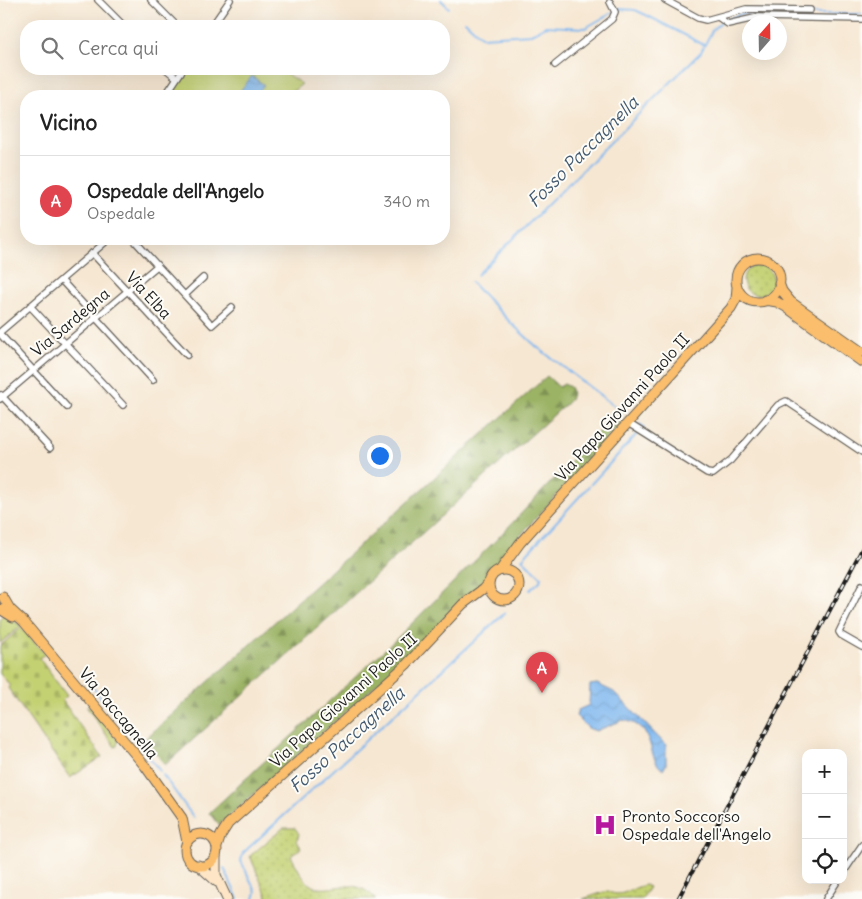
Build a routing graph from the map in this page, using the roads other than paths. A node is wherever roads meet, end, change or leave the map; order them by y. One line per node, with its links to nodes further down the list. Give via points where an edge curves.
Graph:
1 (98, 0): 8 (street)
2 (150, 0): 9 (street)
3 (230, 0): 10 (street)
4 (665, 0): 11 (street, via 702,20)
5 (611, 4): 12 (street, via 612,19)
6 (810, 10): 11 (street, via 746,9)
7 (862, 19): 11 (street, via 758,17 734,23)
8 (118, 20)
9 (170, 20)
10 (216, 20)
11 (721, 20)
12 (555, 65)
13 (173, 75): 15 (street)
14 (179, 75): 15 (street)
15 (177, 78): 16 (street)
16 (169, 90)
17 (102, 245): 19 (street)
18 (138, 245): 20 (street)
19 (92, 253): 22 (street); 25 (street, Via Elba)
20 (157, 266): 25 (street, Via Sardegna); 26 (street)
21 (203, 278): 26 (street)
22 (61, 280): 29 (street); 32 (street)
23 (779, 283): 24 (main road, via 778,271 773,264 754,258 740,268); 28 (main road, via 775,293); 35 (main road, via 783,293 795,305)
24 (738, 287): 27 (main road, via 744,296); 31 (main road, Via Papa Giovanni Paolo II)
25 (128, 292): 32 (street, Via Sardegna); 36 (street, Via Elba)
26 (184, 295): 30 (street, via 212,325)
27 (752, 300): 28 (main road); 31 (main road, Via Papa Giovanni Paolo II)
28 (766, 300): 37 (main road, via 786,307)
29 (30, 306): 33 (street); 34 (street)
30 (232, 307)
31 (731, 308): 43 (main road, Via Papa Giovanni Paolo II)
32 (97, 318): 34 (street, Via Sardegna); 39 (street)
33 (0, 333): 38 (street)
34 (66, 345): 38 (street, Via Sardegna); 41 (street)
35 (862, 352)
36 (187, 355)
37 (862, 362)
38 (34, 371): 40 (street, Via Sardegna); 42 (street)
39 (154, 380)
40 (1, 396): 44 (street)
41 (123, 405)
42 (67, 406)
43 (628, 423): 45 (street, via 713,474 731,460 778,405 786,401); 46 (main road, Via Papa Giovanni Paolo II)
44 (50, 448)
45 (862, 452)
46 (516, 548): 47 (main road, Via Papa Giovanni Paolo II); 48 (main road, via 512,564)
47 (501, 570): 48 (main road); 49 (main road, via 493,573)
48 (514, 573): 52 (main road, via 519,583 516,593 505,600)
49 (489, 582): 51 (main road, Via Papa Giovanni Paolo II); 52 (main road)
50 (862, 585): 56 (street, via 839,634)
51 (475, 595): 52 (main road); 58 (main road, Via Papa Giovanni Paolo II, via 462,604 406,665)
52 (494, 596)
53 (1, 597): 55 (main road, Via Paccagnella)
54 (0, 609): 55 (main road, Via Paccagnella)
55 (30, 628): 57 (main road, Via Paccagnella, via 145,766)
56 (862, 647)
57 (182, 818): 59 (main road, Via Paccagnella); 60 (main road, Via Paccagnella)
58 (228, 824): 59 (main road, Via Papa Giovanni Paolo II); 62 (main road, Via Papa Giovanni Paolo II)
59 (203, 834): 60 (main road, via 193,836); 62 (main road, via 213,839)
60 (187, 842): 63 (main road, via 187,857)
61 (862, 845): 64 (street)
62 (216, 852): 63 (main road, via 207,864); 66 (main road, via 214,870)
63 (198, 865): 66 (main road)
64 (847, 867)
65 (835, 884): 68 (street)
66 (220, 886): 67 (main road)
67 (227, 899)
68 (826, 899)

